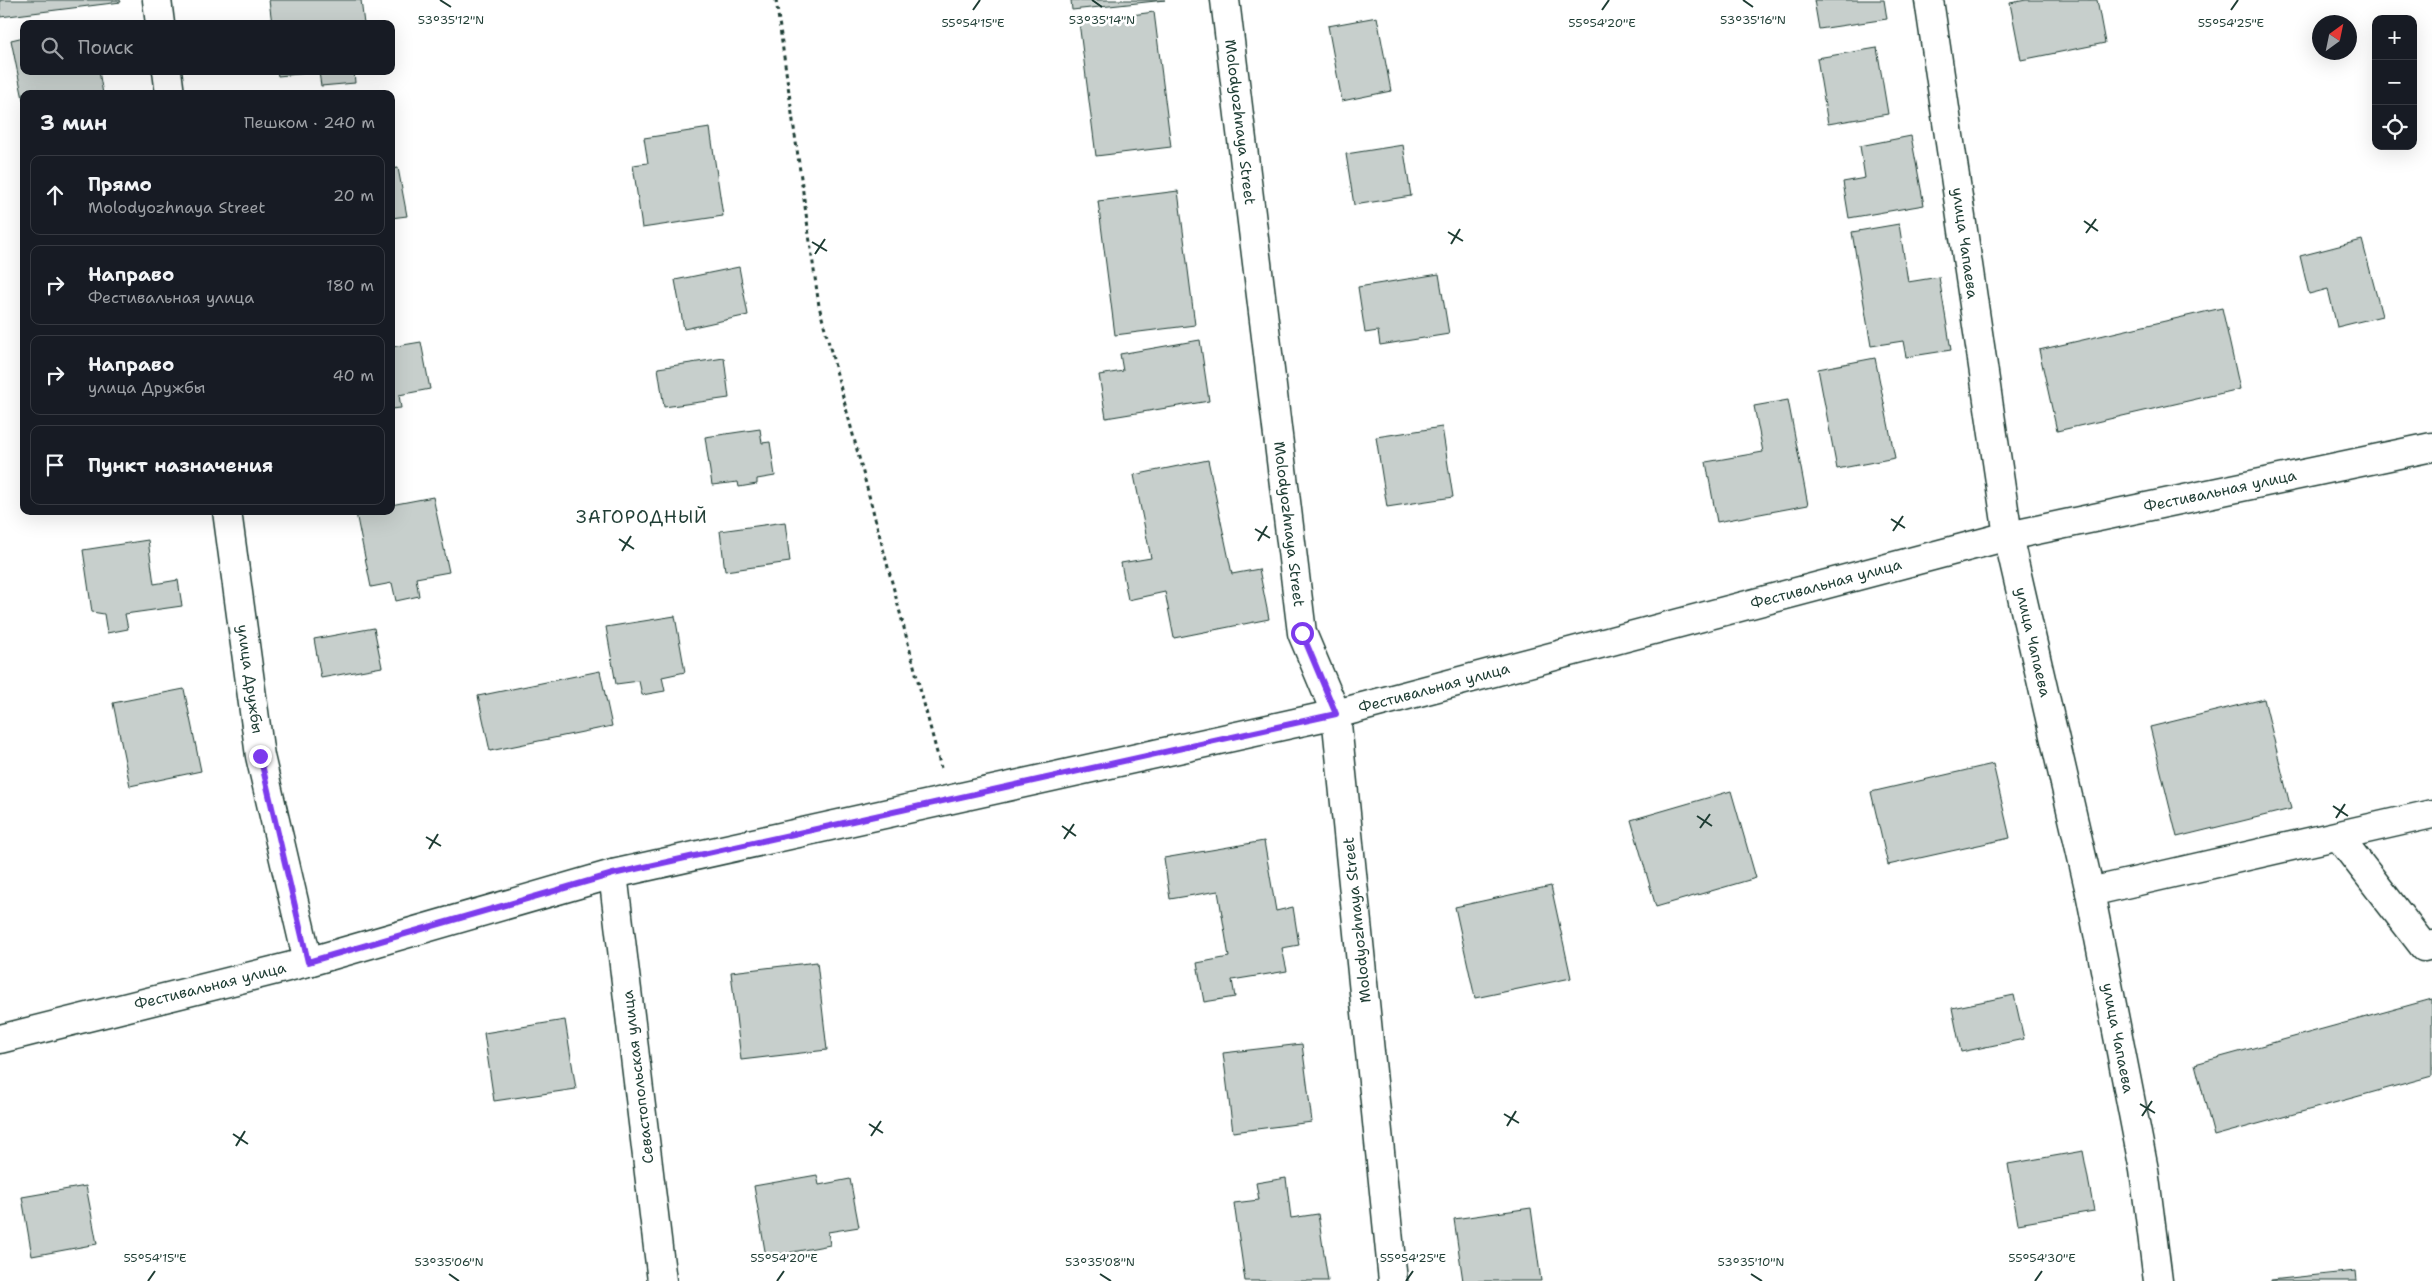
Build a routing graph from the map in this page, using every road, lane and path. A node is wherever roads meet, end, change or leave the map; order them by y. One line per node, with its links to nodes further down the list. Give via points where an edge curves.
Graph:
1 (157, 0): 5 (street)
2 (776, 0): 12 (path, via 819,306)
3 (1225, 0): 11 (street, Molodyozhnaya Street, via 1302,633)
4 (1929, 0): 10 (street, улица Чапаева)
5 (160, 20)
6 (168, 75): 7 (street)
7 (169, 90)
8 (2432, 447): 10 (street, Фестивальная улица)
9 (228, 515): 18 (street, улица Дружбы, via 260,756)
10 (2008, 536): 11 (street, Фестивальная улица); 16 (street, улица Чапаева)
11 (1336, 714): 12 (street, Фестивальная улица); 21 (street, Molodyozhnaya Street)
12 (950, 800): 15 (street, Фестивальная улица)
13 (2432, 814): 14 (street)
14 (2339, 837): 16 (street); 17 (street, via 2424,947)
15 (613, 874): 18 (street, Фестивальная улица); 20 (street, Севастопольская улица)
16 (2090, 892): 22 (street, улица Чапаева, via 2144,1170)
17 (2432, 945)
18 (308, 962): 19 (street, Фестивальная улица)
19 (0, 1039)
20 (662, 1281)
21 (1393, 1281)
22 (2158, 1281)

